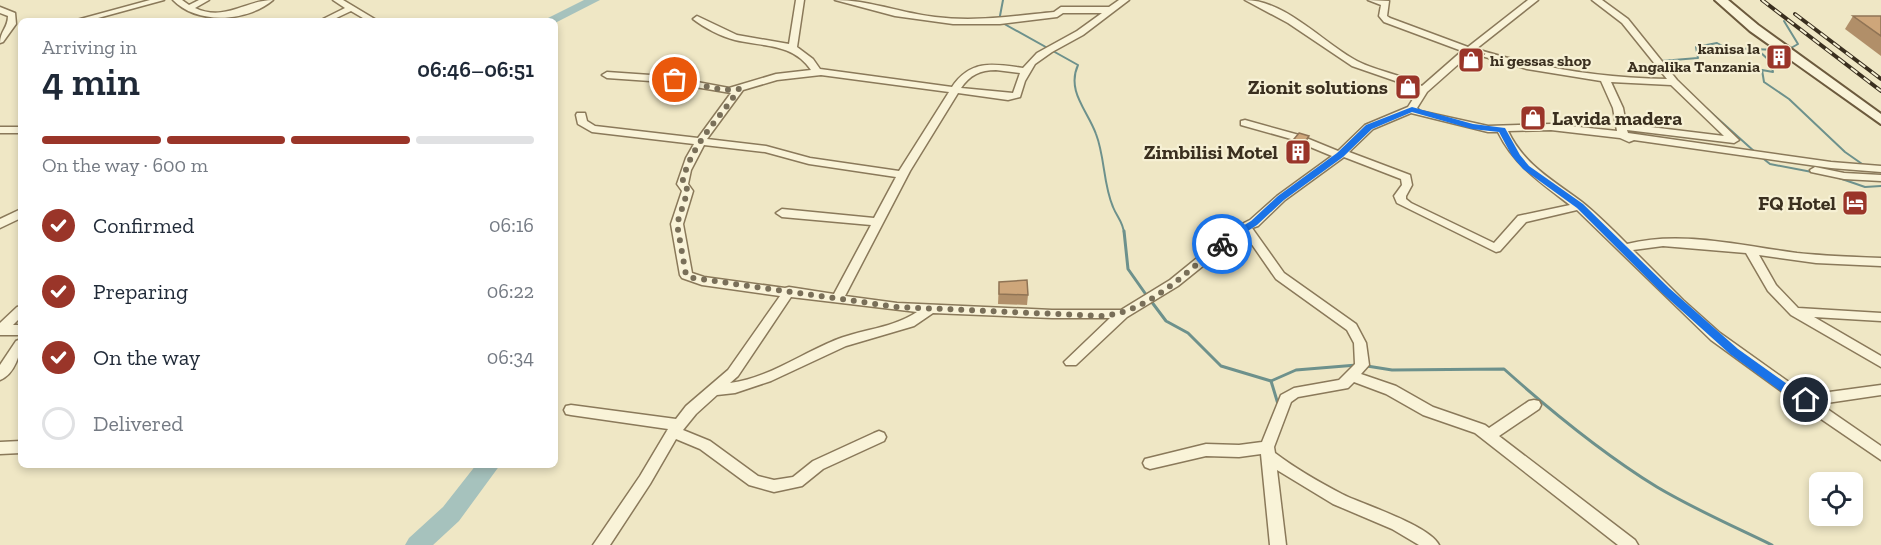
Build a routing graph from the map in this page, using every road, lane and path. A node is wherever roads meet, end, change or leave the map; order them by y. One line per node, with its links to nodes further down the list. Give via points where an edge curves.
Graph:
1 (160, 0): 19 (street)
2 (177, 0): 14 (street)
3 (205, 0): 14 (street)
4 (269, 0): 17 (street)
5 (337, 0): 15 (street)
6 (800, 0): 26 (street)
7 (839, 0): 18 (street, via 951,21 991,22 1057,14 1060,10)
8 (1125, 0): 18 (street)
9 (1372, 0): 27 (street, via 1386,3 1383,16 1387,20)
10 (1534, 0): 27 (street)
11 (1596, 0): 32 (street, via 1625,21)
12 (1721, 0): 38 (street)
13 (1258, 1): 34 (street, via 1288,16 1355,64)
14 (188, 9): 17 (street, via 200,14)
15 (350, 9): 21 (street); 22 (street)
16 (0, 10): 25 (street, via 12,15 12,24)
17 (251, 10): 20 (street)
18 (1109, 10): 28 (street, via 1081,32 1040,54)
19 (88, 18)
20 (242, 18)
21 (330, 18)
22 (368, 18)
23 (697, 19): 26 (street, via 735,37)
24 (17, 33): 25 (street)
25 (1, 37)
26 (793, 47): 29 (street, via 802,51)
27 (1471, 49): 31 (street, via 1558,74); 34 (street)
28 (1024, 70): 35 (street, via 976,70 964,78); 35 (street, via 1017,95)
29 (817, 72): 33 (street, via 776,77); 35 (street)
30 (607, 75): 33 (street)
31 (1606, 81): 32 (street); 43 (street, via 1618,108)
32 (1674, 82): 43 (street, via 1734,140)
33 (739, 89): 44 (street)
34 (1423, 90): 36 (street)
35 (955, 92): 47 (street, via 923,135)
36 (1412, 109): 42 (street, via 1472,127); 45 (street, via 1369,127)
37 (581, 115): 44 (street, via 582,122 592,129)
38 (1881, 120)
39 (1245, 123): 45 (street)
40 (0, 130): 41 (street)
41 (18, 130)
42 (1502, 130): 43 (street); 49 (street, via 1526,168)
43 (1622, 130): 46 (street, via 1693,145); 48 (street, via 1638,143 1661,148 1844,176)
44 (698, 143): 47 (street, via 766,149 809,161); 58 (street, via 685,171 682,184 688,190 677,224 686,275)
45 (1341, 154): 49 (street, via 1406,177 1407,185 1400,196 1407,206 1496,248 1522,219); 54 (street)
46 (1881, 169)
47 (903, 175): 52 (street)
48 (1881, 178)
49 (1580, 206): 55 (street)
50 (782, 213): 52 (street)
51 (18, 215): 53 (street)
52 (878, 222): 59 (street)
53 (0, 224)
54 (1246, 228): 63 (street, via 1174,283); 71 (street, via 1280,276 1352,327 1360,343 1362,365)
55 (1624, 248): 56 (street, via 1635,243); 74 (street, via 1665,291 1734,351)
56 (1750, 250): 57 (street); 61 (street, via 1772,288)
57 (1881, 262)
58 (789, 291): 59 (street); 72 (street, via 750,352)
59 (838, 298): 60 (street)
60 (930, 309): 63 (street); 72 (street, via 911,324 840,343 766,380)
61 (1795, 312): 64 (street); 69 (street)
62 (18, 313): 65 (street)
63 (1124, 314): 68 (street)
64 (1881, 317)
65 (0, 330): 66 (street)
66 (18, 330)
67 (18, 348): 70 (street)
68 (1071, 362)
69 (1881, 362)
70 (0, 375)
71 (1353, 376): 78 (street); 82 (street, via 1343,384 1302,390 1286,399)
72 (718, 390): 77 (street, via 691,410)
73 (1881, 390): 74 (street)
74 (1802, 401): 83 (street)
75 (1534, 405): 78 (street)
76 (571, 410): 77 (street)
77 (676, 428): 79 (street, via 754,481 774,486 797,482 818,465); 85 (street)
78 (1490, 435): 88 (street)
79 (879, 437)
80 (18, 447): 81 (street)
81 (0, 448)
82 (1267, 452): 84 (street, via 1206,450); 86 (street); 87 (street, via 1284,468 1358,509 1402,525)
83 (1881, 454)
84 (1150, 463)
85 (602, 545)
86 (1278, 545)
87 (1431, 545)
88 (1630, 545)

